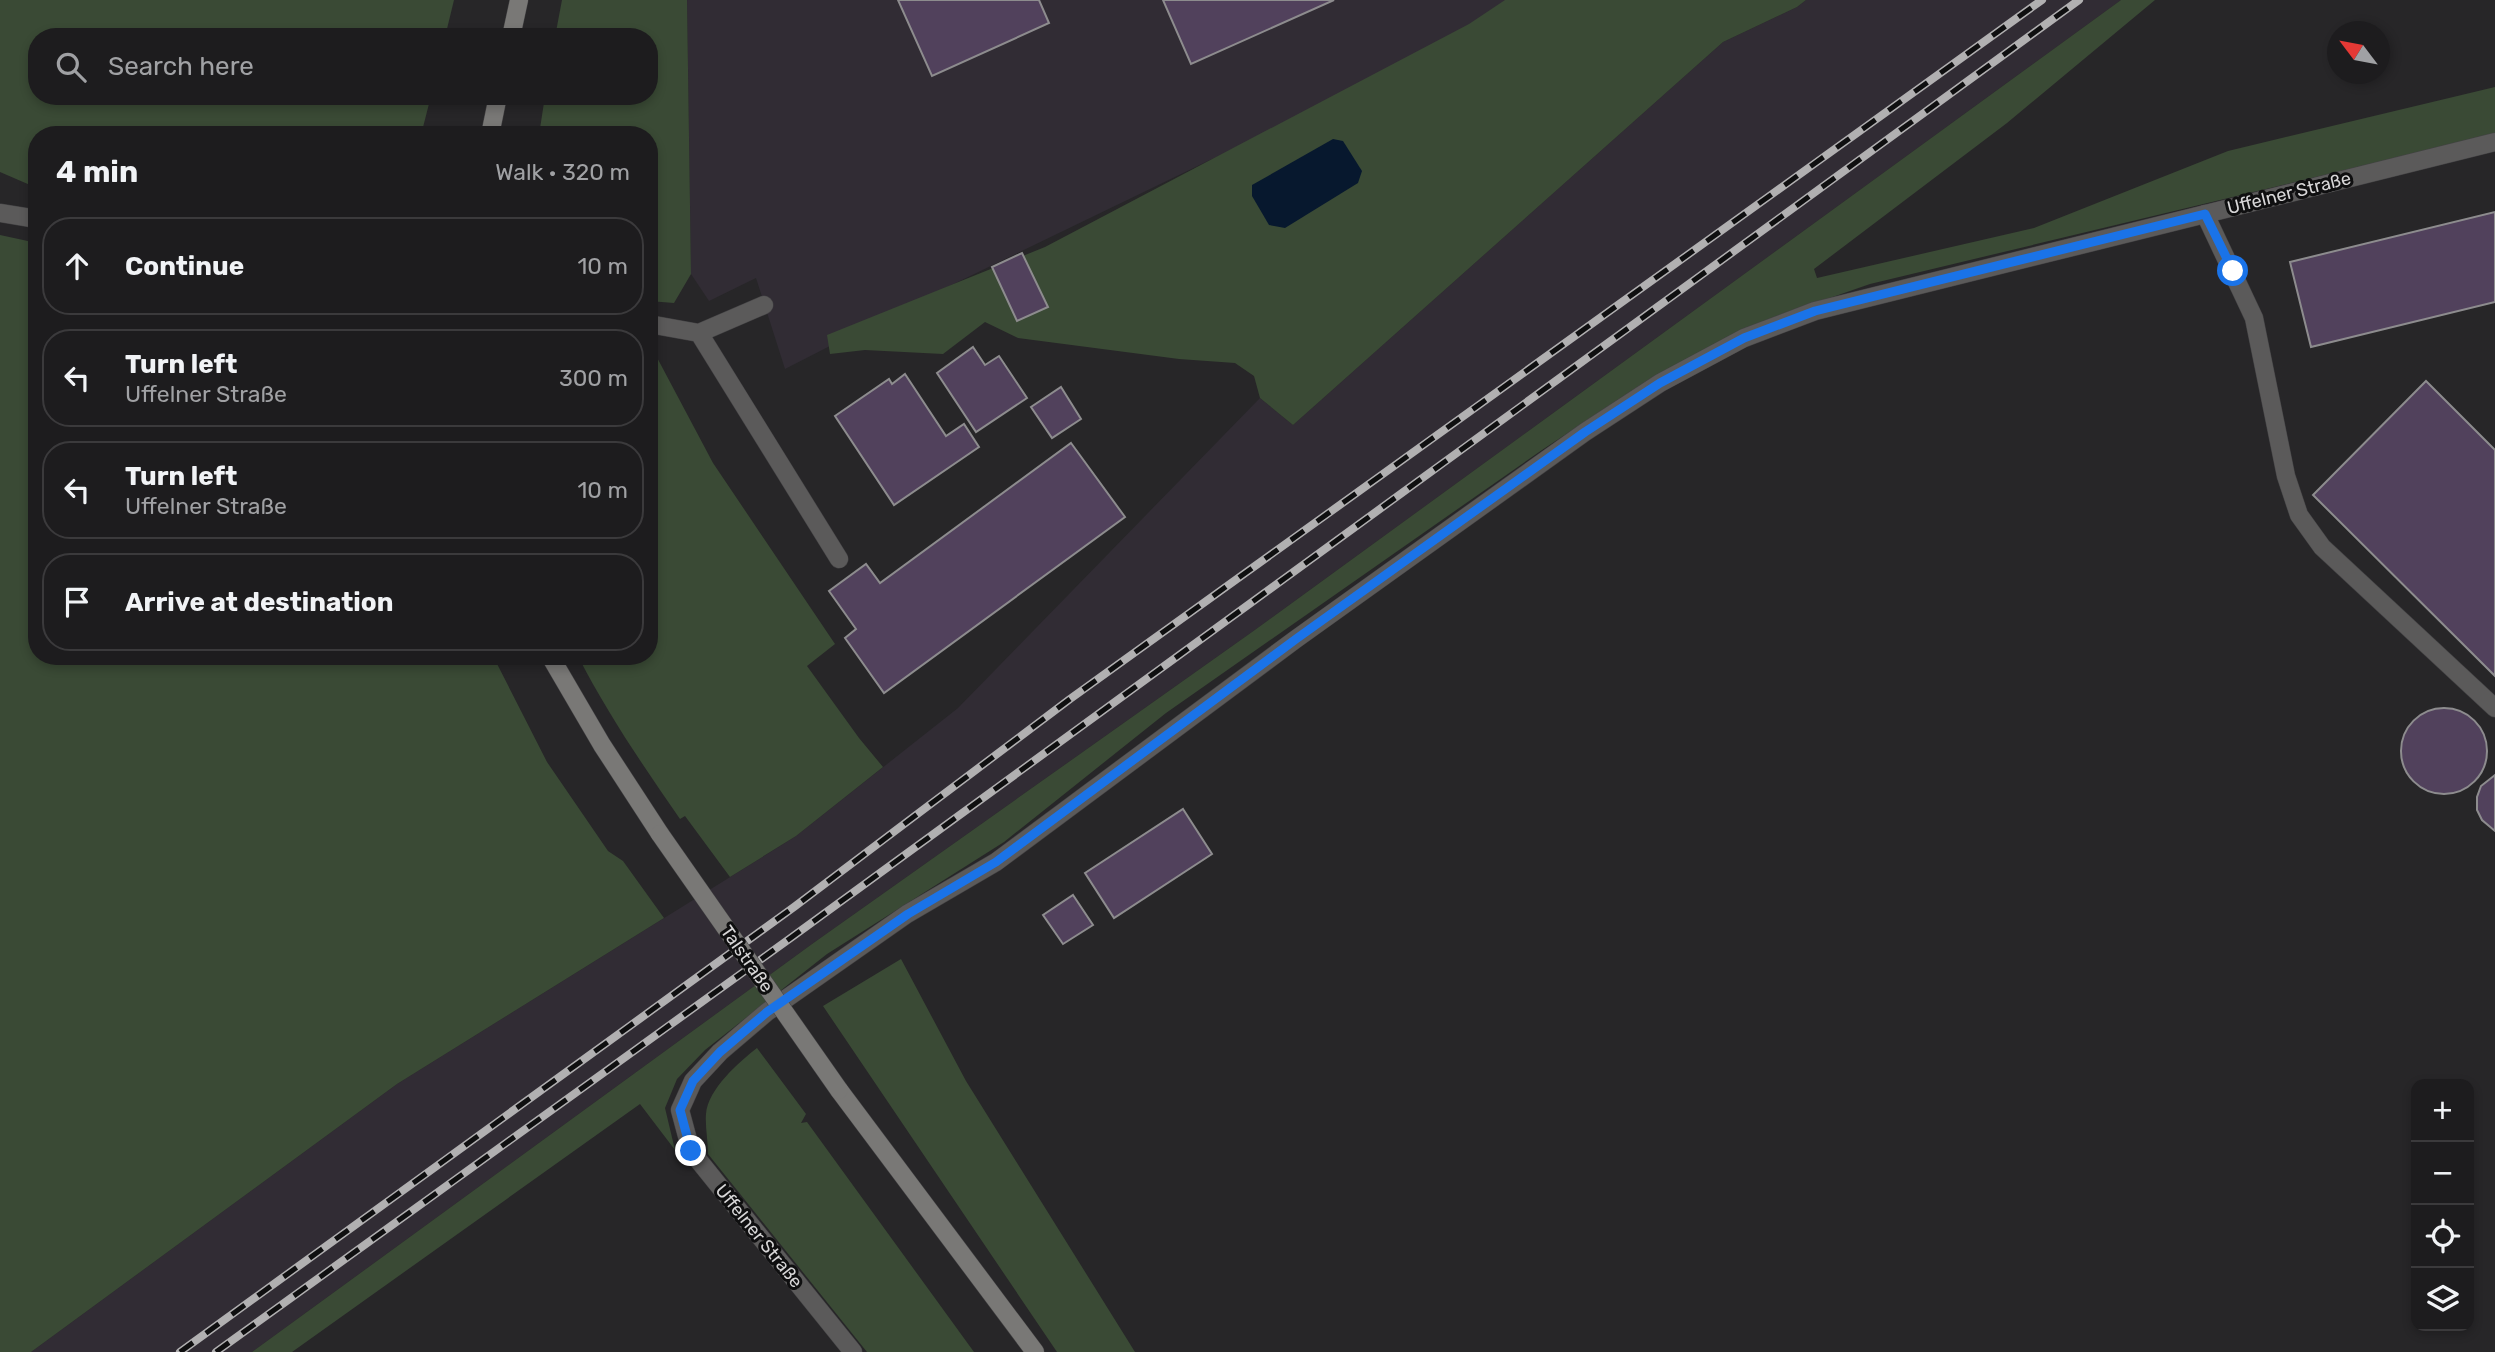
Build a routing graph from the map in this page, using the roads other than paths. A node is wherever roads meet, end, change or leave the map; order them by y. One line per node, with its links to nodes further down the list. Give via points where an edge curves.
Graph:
1 (519, 0): 2 (street)
2 (513, 28)
3 (496, 105): 4 (street)
4 (492, 126)
5 (2495, 142): 7 (street, Uffelner Straße)
6 (0, 213): 8 (street)
7 (2205, 214): 14 (street, via 2254,318 2286,476 2299,515 2322,547); 15 (street, Uffelner Straße, via 1815,311 1744,338 1660,383 1296,639 996,862 908,914 767,1012 693,1081 680,1110 691,1151)
8 (28, 218)
9 (764, 305): 11 (street)
10 (658, 326): 11 (street)
11 (699, 333): 12 (street)
12 (839, 559)
13 (555, 665): 16 (street, Talstraße, bridge, via 660,834 839,1090)
14 (2495, 708)
15 (853, 1352)
16 (1035, 1352)

